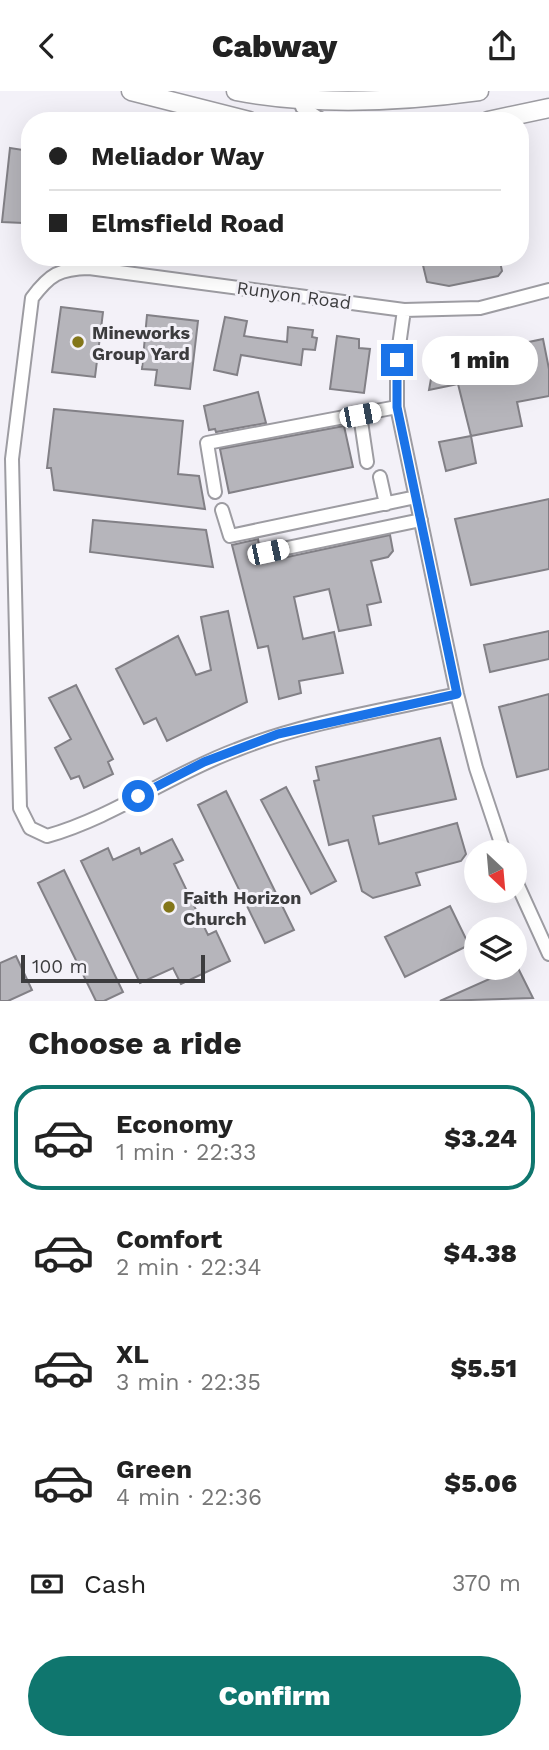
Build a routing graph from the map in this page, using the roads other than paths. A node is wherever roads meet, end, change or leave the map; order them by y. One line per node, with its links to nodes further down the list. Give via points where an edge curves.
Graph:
1 (131, 91): 7 (highway)
2 (236, 91): 4 (highway)
3 (479, 91): 5 (highway)
4 (299, 95): 5 (highway); 8 (street, via 302,107)
5 (407, 95)
6 (549, 108): 9 (highway)
7 (214, 112)
8 (310, 112)
9 (529, 112)
10 (549, 290): 11 (street, Runyon Road, via 480,308)
11 (404, 310): 12 (street); 22 (street, Runyon Road, via 89,268 63,268 43,283 33,298 12,459 20,808 30,828 47,836 72,829 204,762 278,734)
12 (397, 407): 13 (street); 17 (street)
13 (360, 415): 14 (street); 16 (street, via 207,443)
14 (367, 462)
15 (380, 477): 18 (street)
16 (215, 492)
17 (416, 497): 18 (street); 20 (street)
18 (386, 504): 19 (street, via 230,536)
19 (222, 510)
20 (421, 520): 21 (street); 22 (street)
21 (268, 552)
22 (457, 694): 23 (street)
23 (500, 840)
24 (526, 903): 25 (street)
25 (549, 954)

